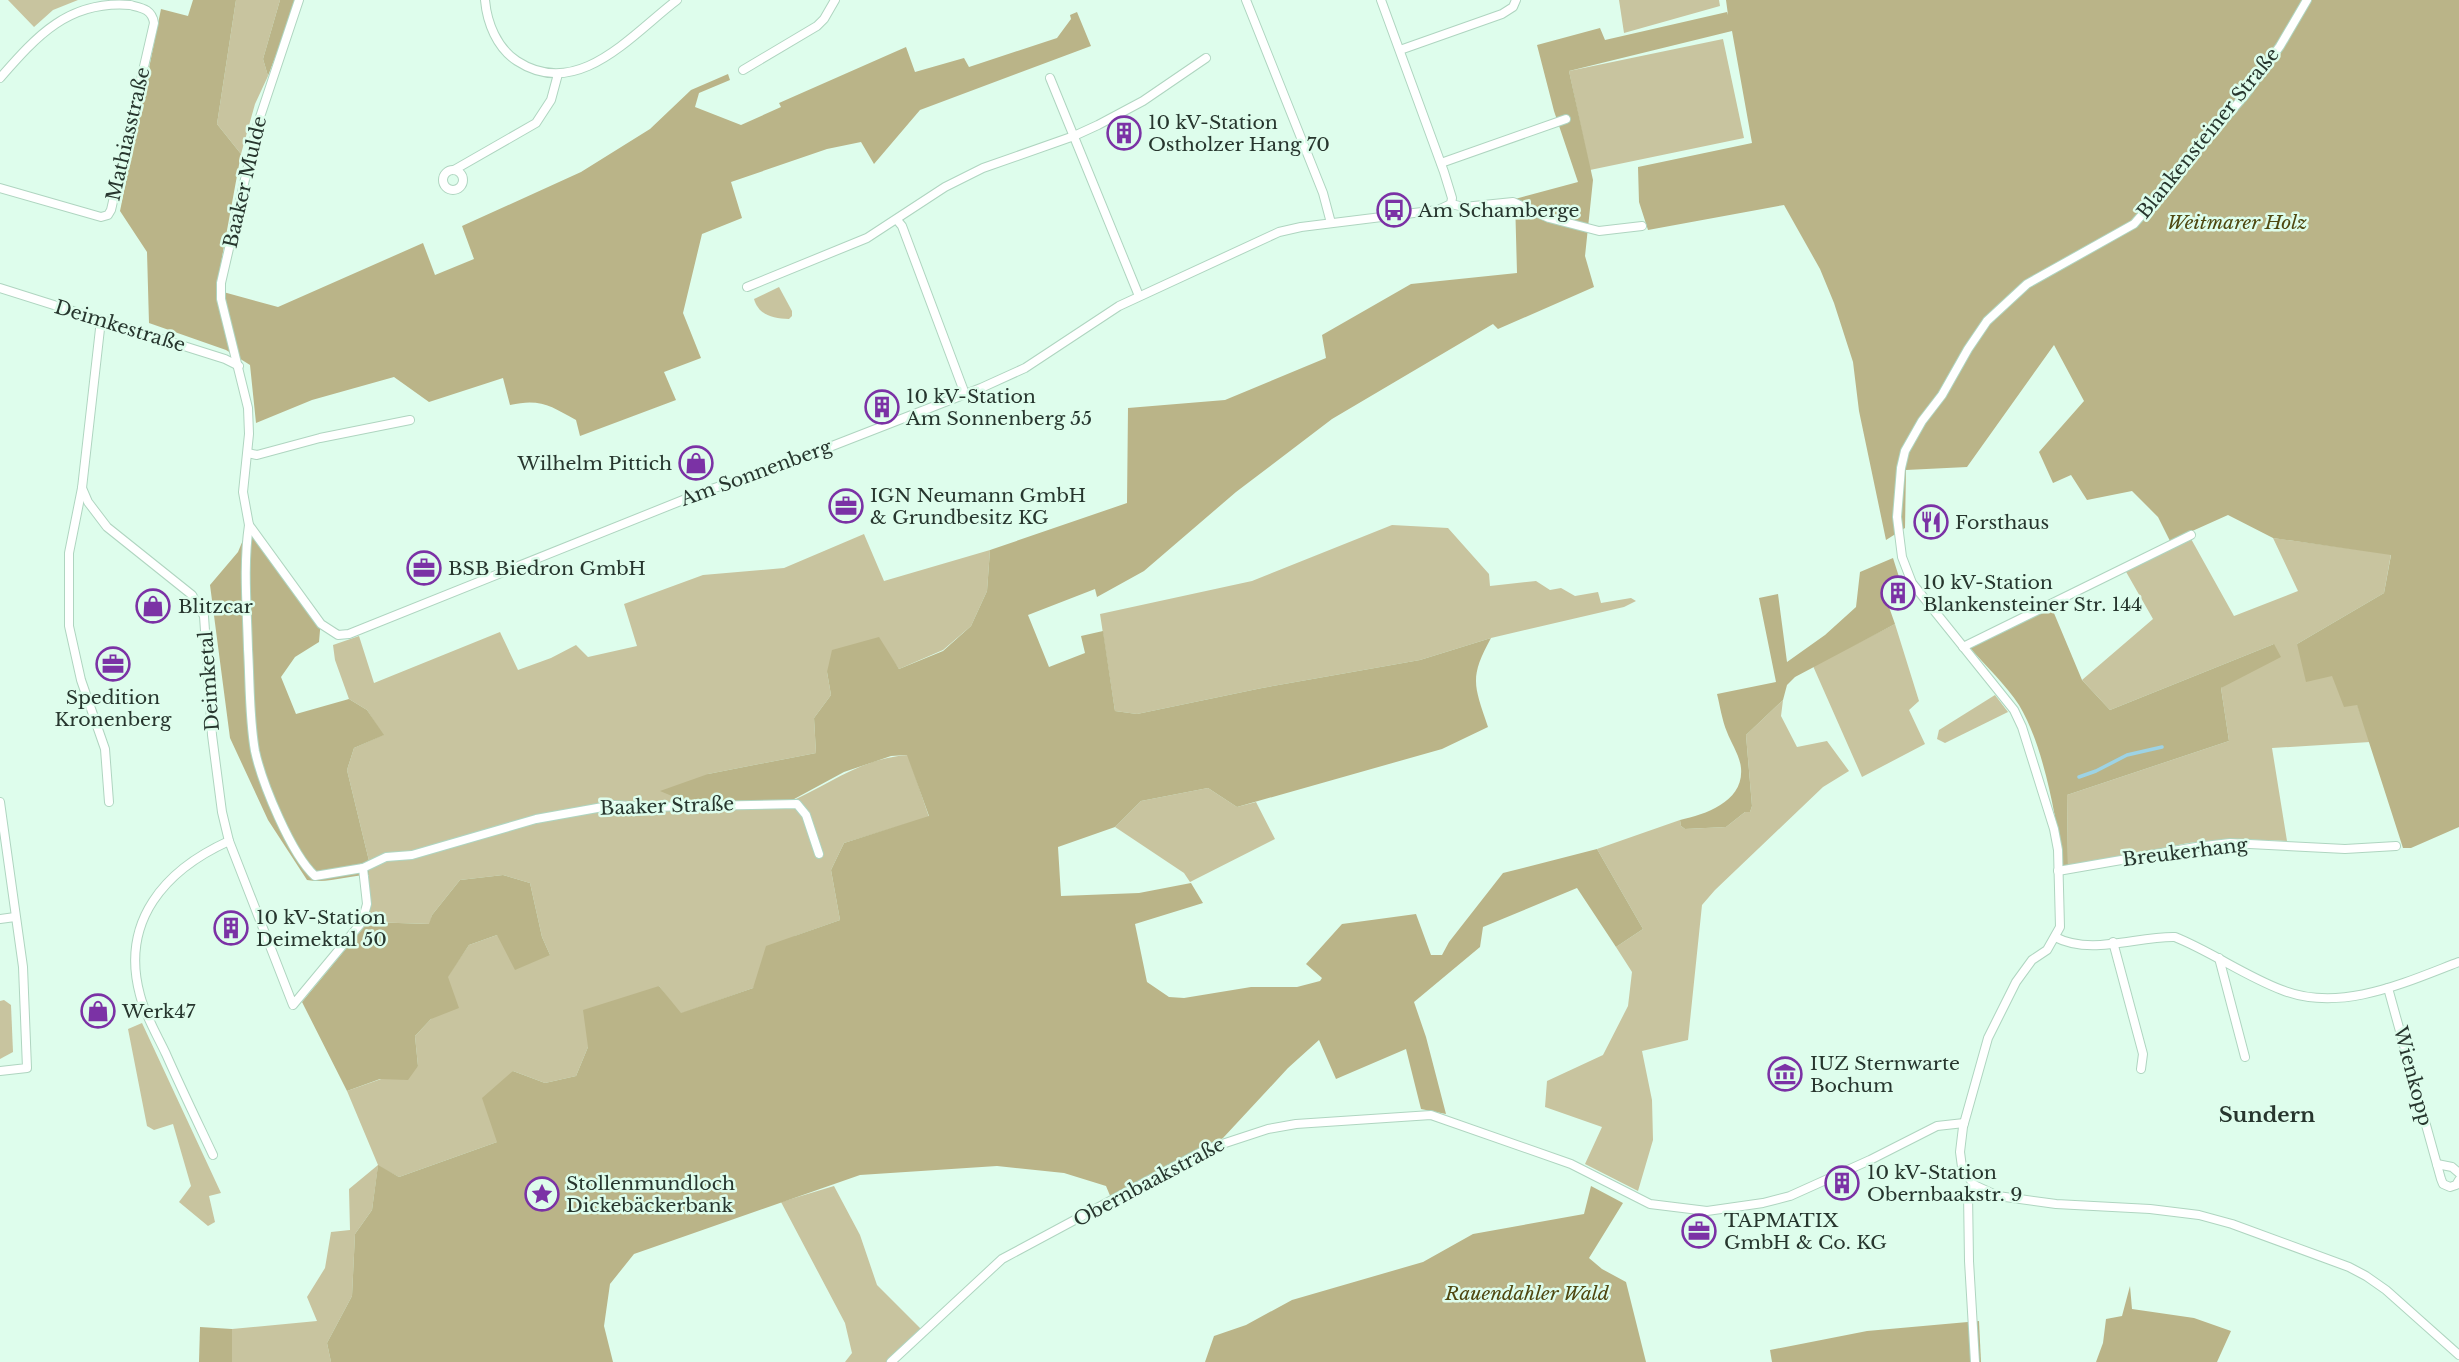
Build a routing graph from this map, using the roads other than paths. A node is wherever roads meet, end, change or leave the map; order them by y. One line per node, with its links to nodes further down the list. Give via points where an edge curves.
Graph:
1 (299, 0): 29 (street, Baaker Mulde, via 258,123 221,283)
2 (485, 0): 13 (street, via 492,28 506,52 527,67)
3 (677, 0): 13 (street, via 598,62)
4 (835, 0): 12 (street, via 817,26)
5 (1246, 0): 23 (street)
6 (1381, 0): 10 (street)
7 (1516, 0): 10 (street, via 1503,14)
8 (2307, 0): 36 (street, Blankensteiner Straße, via 2268,65 2145,212 2122,232 2027,284 2002,306 1980,331 1910,439 1898,500 1902,557 1912,583)
9 (123, 2): 14 (street, Mathiasstraße, via 90,4 61,16); 20 (street, Mathiasstraße, via 149,11 154,23 108,215 101,217)
10 (1400, 50): 18 (street)
11 (1206, 58): 17 (street, via 1143,101)
12 (743, 70)
13 (558, 74): 19 (street, via 551,100 536,124)
14 (0, 78)
15 (1050, 78): 17 (street)
16 (1566, 119): 18 (street)
17 (1074, 136): 22 (street, via 965,177); 27 (street)
18 (1441, 163): 21 (street)
19 (454, 170)
20 (0, 188)
21 (1451, 204): 23 (street, Am Sonnenberg, via 1438,210); 24 (street, Am Sonnenberg, via 1513,202 1549,218 1599,231)
22 (897, 220): 25 (street, via 867,238); 30 (street)
23 (1331, 223): 27 (street, Am Sonnenberg, via 1279,232)
24 (1642, 226)
25 (747, 287)
26 (0, 288): 28 (street, Deimkestraße)
27 (1139, 296): 30 (street, Am Sonnenberg, via 1024,368)
28 (100, 320): 29 (street, Deimkestraße); 33 (street)
29 (239, 366): 32 (street, Am Sonnenberg, via 248,408)
30 (965, 394): 34 (street, Am Sonnenberg, via 343,635 321,624)
31 (411, 421): 32 (street, via 257,455)
32 (248, 453): 34 (street, Am Sonnenberg, via 243,492)
33 (82, 488): 38 (street, via 69,553 69,626 81,680 105,749); 40 (street, Deimketal, via 107,527 192,596 204,616 212,736)
34 (249, 525): 43 (street, Baaker Straße, via 245,547 252,733 267,788 304,866 315,876)
35 (2191, 535): 36 (street)
36 (1963, 647): 44 (street, Blankensteiner Straße, via 2014,710 2022,727 2054,829)
37 (0, 802): 39 (street)
38 (109, 802)
39 (2, 824): 45 (street)
40 (229, 841): 43 (street, Deimketal, via 293,1005 362,922 367,904); 56 (street, via 208,850 163,886 142,920 136,948 140,997)
41 (2396, 846): 44 (street, Breukerhang, via 2344,849 2230,843)
42 (818, 854): 43 (street, Baaker Straße, via 806,815 797,804 614,805 487,831 412,855 386,857)
43 (363, 868)
44 (2058, 871): 47 (street, Blankensteiner Straße, via 2060,927)
45 (15, 917): 46 (street); 54 (street, via 24,980 27,1068)
46 (0, 919)
47 (2055, 937): 48 (street, via 2071,944); 55 (street, via 2025,968 1997,1016)
48 (2113, 942): 49 (street, via 2175,937); 53 (street, via 2143,1054)
49 (2219, 958): 51 (street, via 2274,987 2300,995 2343,998); 52 (street)
50 (2459, 962): 51 (street)
51 (2388, 988): 57 (street, Wienkopp)
52 (2245, 1057)
53 (2141, 1069)
54 (0, 1071)
55 (1964, 1123): 60 (street, via 1962,1167); 62 (street, Obernbaakstraße, via 1937,1126 1790,1196 1707,1211 1650,1204 1561,1160 1431,1115 1268,1129 1207,1149 1016,1250)
56 (213, 1155)
57 (2437, 1164): 58 (street); 59 (street, Wienkopp, via 2443,1184 2450,1187)
58 (2459, 1173)
59 (2459, 1180)
60 (1974, 1185): 61 (street, via 1998,1196 2036,1202 2159,1209 2232,1224 2366,1276); 63 (street, via 1968,1193 1970,1349)
61 (2459, 1354)
62 (891, 1362)
63 (1975, 1362)

